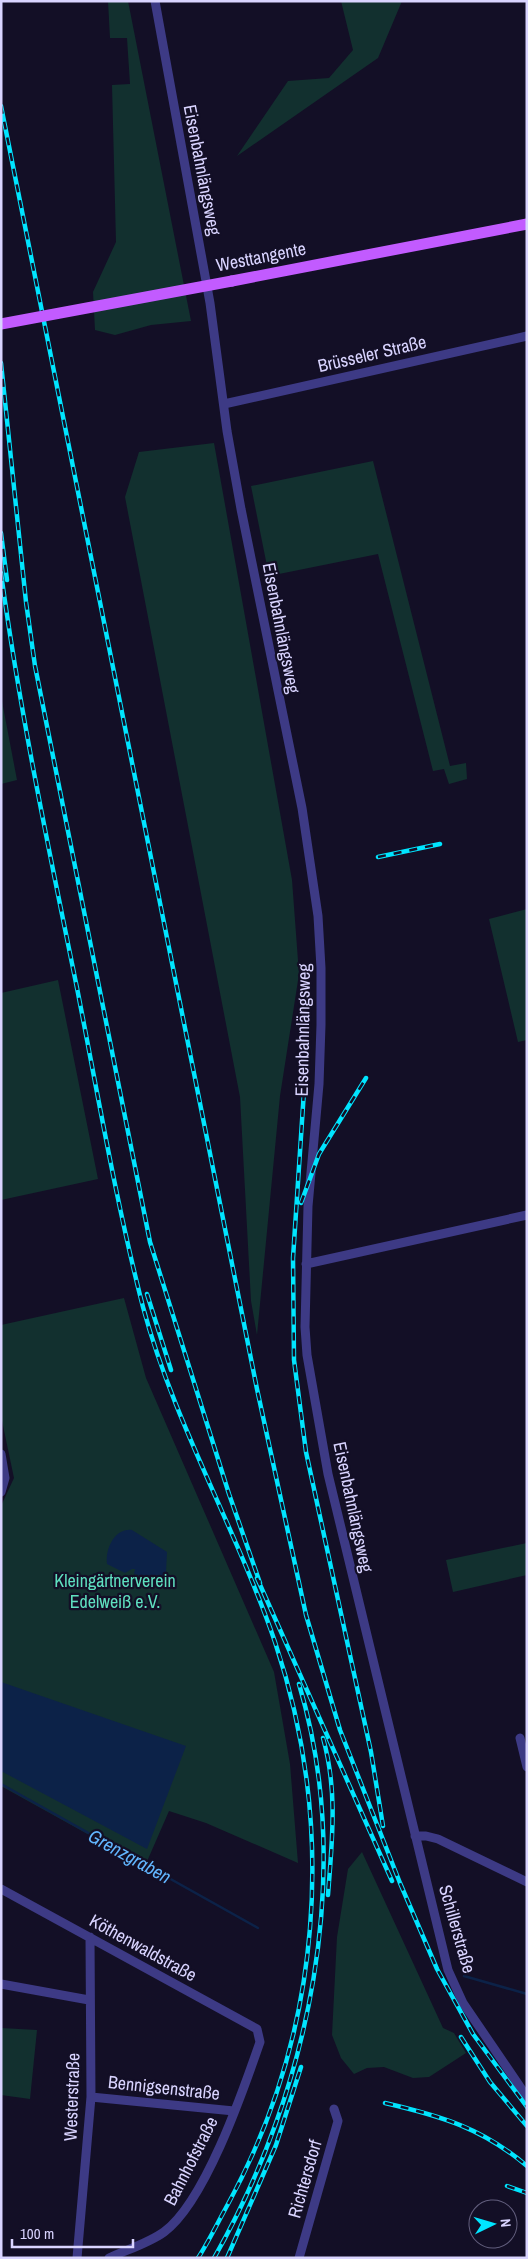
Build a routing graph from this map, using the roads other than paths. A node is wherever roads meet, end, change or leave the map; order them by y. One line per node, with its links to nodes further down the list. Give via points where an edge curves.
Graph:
1 (154, 1): 5 (street, Eisenbahnlängsweg, via 208,294)
2 (527, 224): 3 (main road, Westtangente, bridge)
3 (1, 324)
4 (527, 336): 5 (street, Brüsseler Straße)
5 (224, 404): 7 (street, Eisenbahnlängsweg, via 261,613 302,808 318,916 321,968 319,1084)
6 (527, 1215): 7 (street)
7 (306, 1264): 11 (street, Eisenbahnlängsweg, via 304,1327 317,1415)
8 (1, 1454): 9 (street, via 5,1478)
9 (1, 1492)
10 (520, 1738): 12 (street)
11 (394, 1753): 13 (street, Schillerstraße)
12 (527, 1767)
13 (415, 1836): 14 (street, via 438,1839); 21 (street, Schillerstraße, via 448,1970 463,2003)
14 (527, 1882)
15 (1, 1889): 16 (street, Köthenwaldstraße)
16 (90, 1937): 18 (street, Westerstraße); 19 (street, Köthenwaldstraße, via 257,2028)
17 (1, 1984): 18 (street)
18 (89, 2000): 20 (street, Westerstraße)
19 (260, 2042): 23 (street, Bahnhofstraße)
20 (91, 2097): 23 (street, Bennigsenstraße); 24 (street, Westerstraße)
21 (527, 2097)
22 (334, 2109): 26 (street, Richtersdorf, via 338,2121)
23 (234, 2111): 25 (street, Bahnhofstraße, via 201,2183 180,2218 163,2233)
24 (76, 2258)
25 (109, 2258)
26 (299, 2258)

